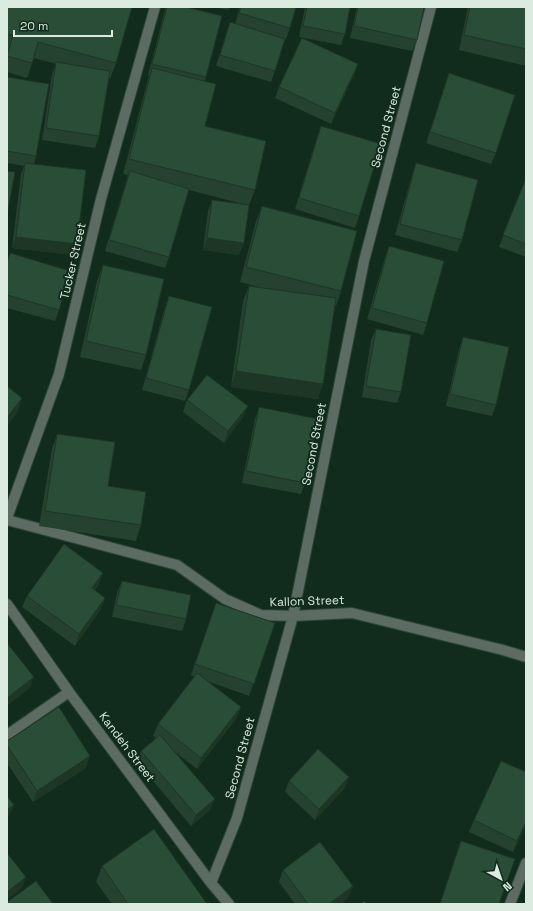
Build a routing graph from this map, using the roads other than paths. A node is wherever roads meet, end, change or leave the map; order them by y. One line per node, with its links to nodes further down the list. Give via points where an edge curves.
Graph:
1 (155, 7): 3 (street, Tucker Street, via 101,199 59,374)
2 (431, 7): 5 (street, Second Street, via 364,261)
3 (7, 519): 5 (street, Kallon Street, via 177,566 225,599 261,615)
4 (7, 604): 7 (street, Kandeh Street)
5 (293, 616): 6 (street, Kallon Street, via 352,612); 10 (street, Second Street, via 237,818)
6 (526, 657)
7 (69, 692): 8 (street); 10 (street, Kandeh Street)
8 (7, 735)
9 (526, 863): 12 (street)
10 (211, 883): 11 (street, Kandeh Street)
11 (229, 904)
12 (510, 904)

